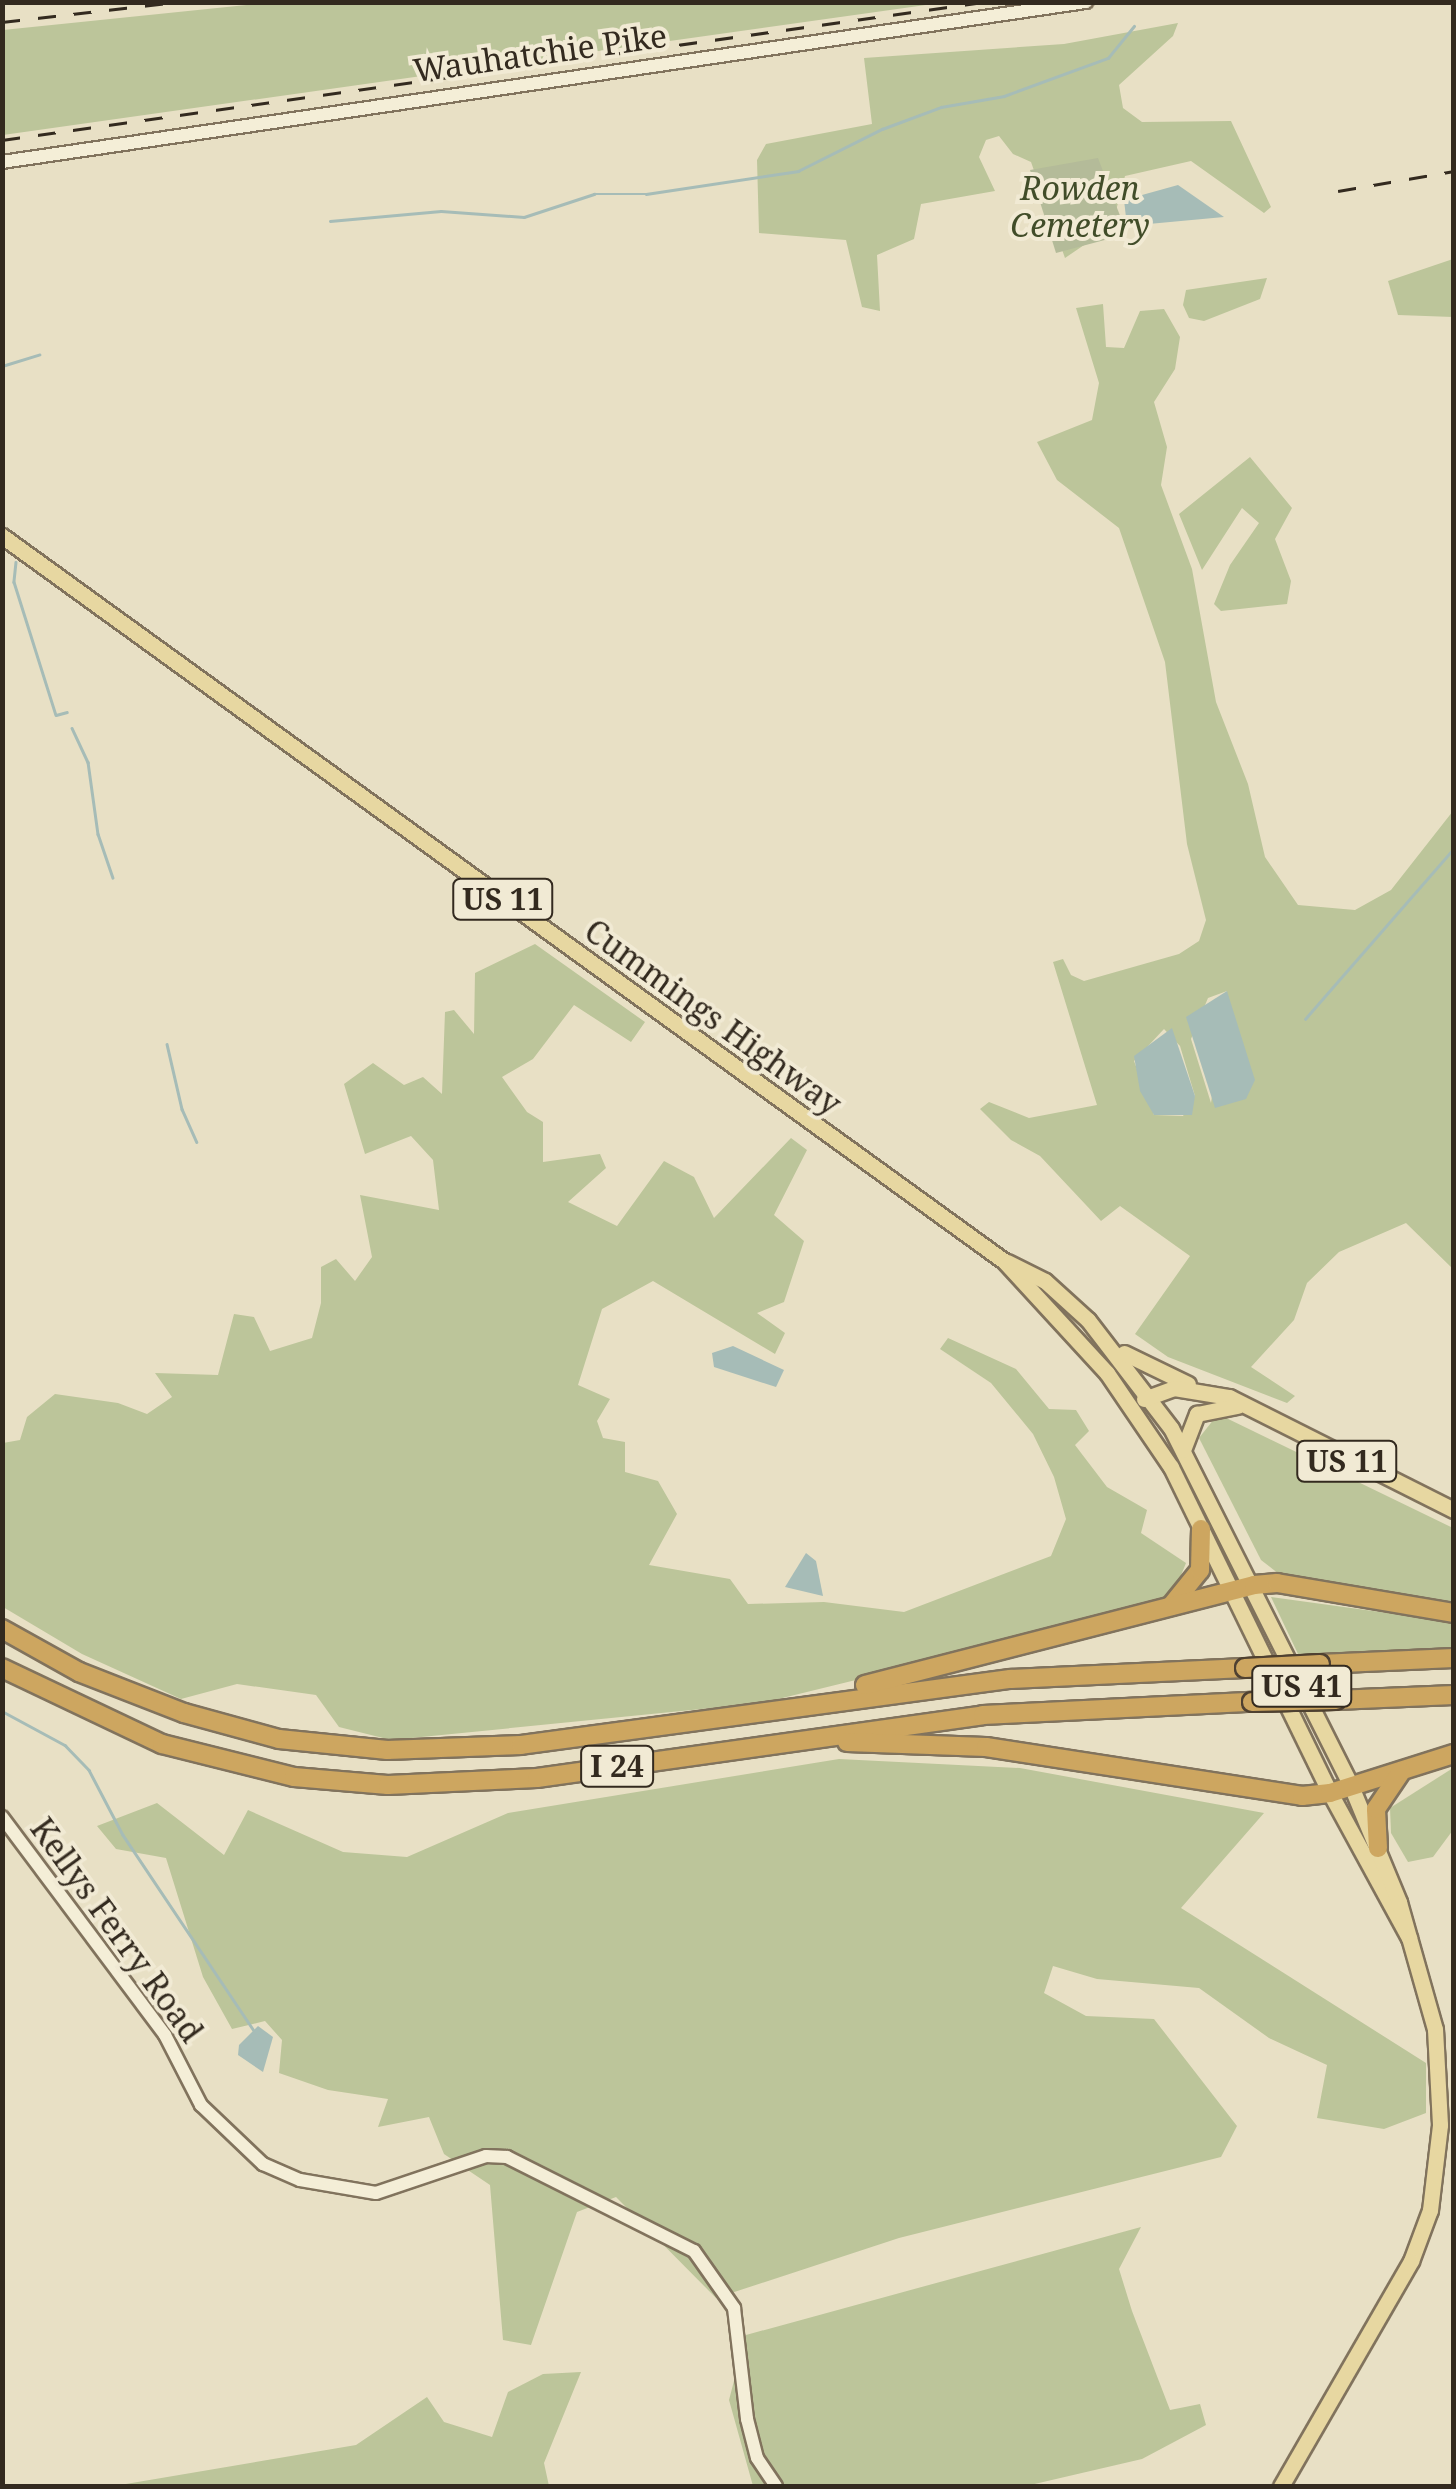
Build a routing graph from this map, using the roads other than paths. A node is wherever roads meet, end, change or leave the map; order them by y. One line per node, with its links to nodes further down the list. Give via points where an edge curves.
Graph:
1 (1086, 2): 2 (street, Wauhatchie Pike)
2 (2, 162)
3 (2, 536): 4 (main road, Cummings Highway / US 11)
4 (1004, 1261): 5 (main road, Cummings Highway / US 41, via 1045,1281); 8 (main road, Cummings Highway / US 41)
5 (1109, 1343): 6 (main road, via 1155,1373); 7 (main road, Cummings Highway / US 41)
6 (1206, 1391): 7 (main road, US 11, via 1174,1388); 9 (main road, US 11)
7 (1149, 1395): 8 (main road, US 11); 10 (main road, Cummings Highway / US 41)
8 (1132, 1406): 12 (main road, Cummings Highway / US 41)
9 (1244, 1406): 10 (main road, via 1197,1414); 11 (main road, US 11)
10 (1183, 1450): 13 (main road, Cummings Highway / US 41)
11 (1454, 1510)
12 (1202, 1529): 14 (main road, Cummings Highway / US 41); 15 (highway, via 1200,1570 1184,1598)
13 (1254, 1585): 14 (highway); 16 (highway, via 1277,1583); 25 (main road, Cummings Highway / US 41)
14 (1234, 1593): 15 (highway); 26 (main road, Cummings Highway / US 41)
15 (1163, 1610): 21 (highway)
16 (1454, 1612)
17 (2, 1629): 21 (highway, I 24, via 80,1672 184,1714 330,1746 520,1745)
18 (1454, 1658): 21 (highway, I 24, bridge, via 1011,1679)
19 (2, 1668): 22 (highway, I 24, via 162,1744 227,1764 348,1783 483,1784)
20 (1454, 1695): 22 (highway, I 24, bridge, via 983,1715)
21 (751, 1712)
22 (777, 1742): 26 (highway, via 986,1748 1302,1796)
23 (1454, 1754): 24 (highway)
24 (1408, 1766): 25 (highway); 28 (highway, via 1379,1801)
25 (1351, 1786): 26 (highway); 28 (main road, Cummings Highway / US 41)
26 (1330, 1794): 29 (main road, Cummings Highway / US 41)
27 (2, 1818): 30 (street, Kellys Ferry Road, via 165,2035 201,2106 263,2164 300,2180 376,2193 486,2156 507,2157 694,2251 738,2319 746,2419 757,2458)
28 (1378, 1848): 29 (main road, Cummings Highway / US 41)
29 (1409, 1938): 31 (main road, Cummings Highway / US 41, via 1435,2029 1440,2084 1430,2210 1403,2276)
30 (776, 2486)
31 (1281, 2486)

